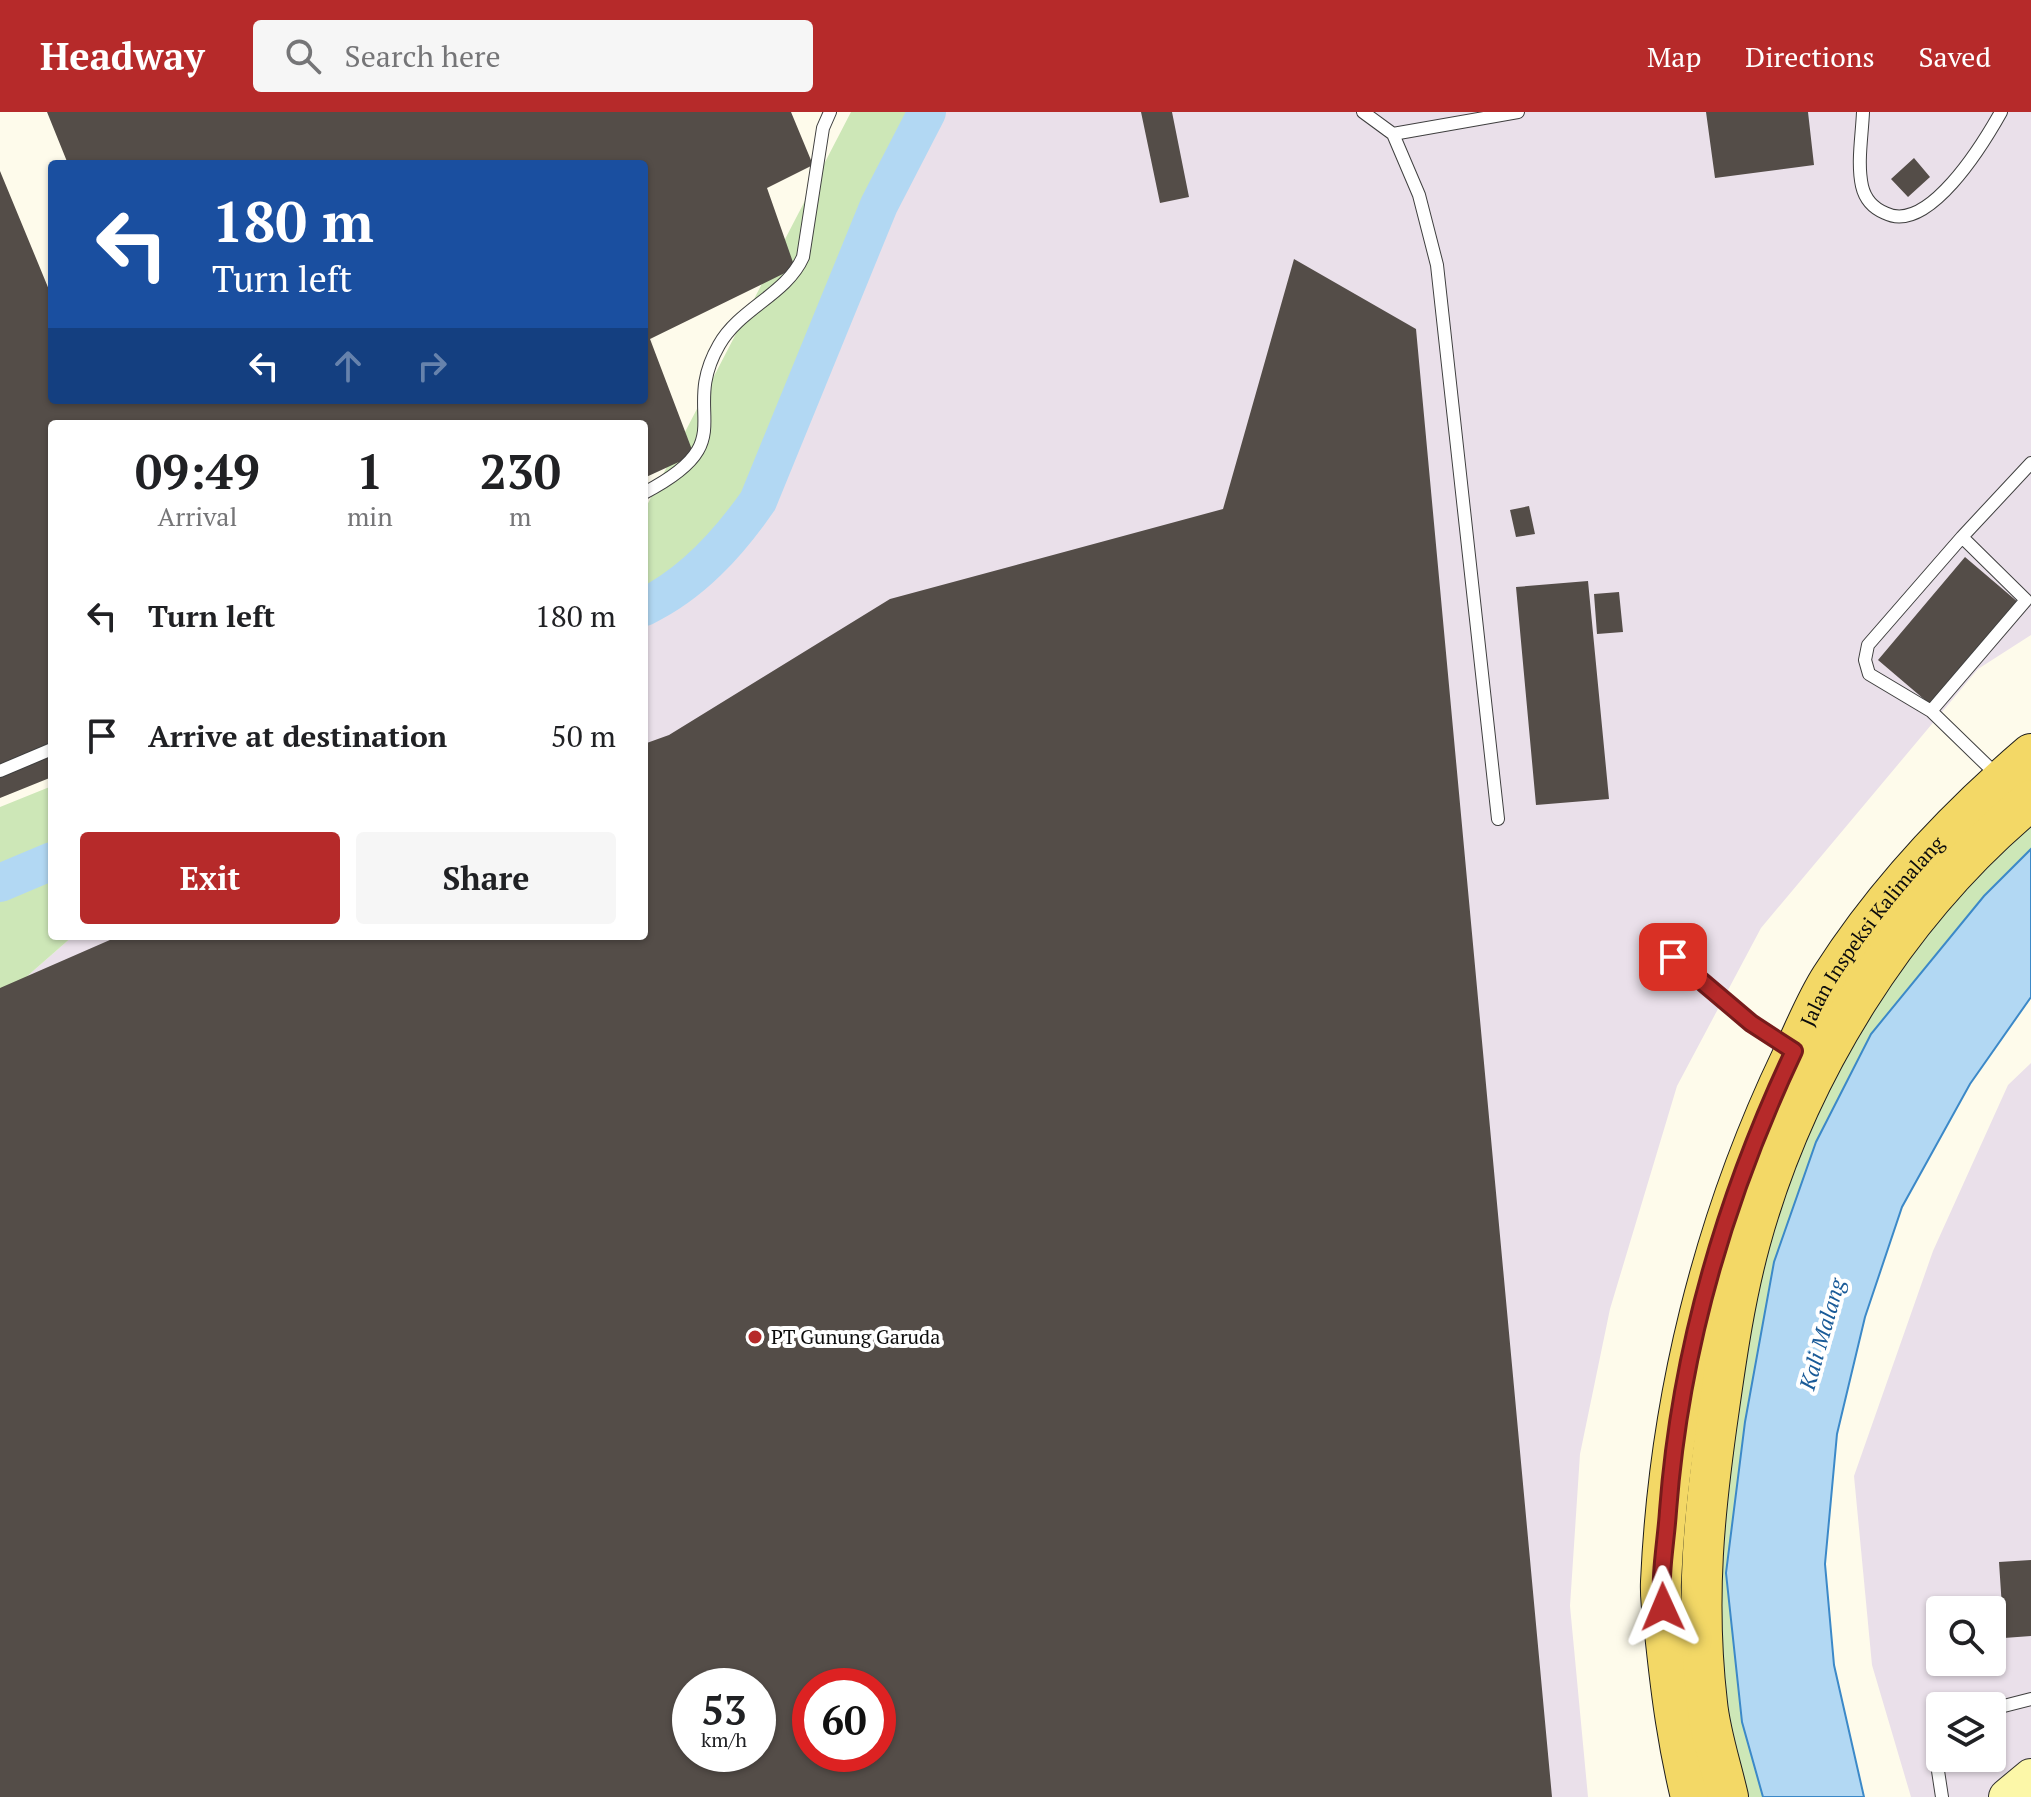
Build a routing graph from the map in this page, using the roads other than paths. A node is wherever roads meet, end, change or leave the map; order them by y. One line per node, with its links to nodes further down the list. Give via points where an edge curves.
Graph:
1 (830, 112): 8 (lane, via 796,273 739,317 718,346 706,381 705,437 695,459 679,475)
2 (1363, 112): 6 (lane)
3 (1518, 112): 6 (lane)
4 (1863, 112): 5 (lane, via 1862,188 1871,206 1904,217 1916,215 1952,183)
5 (2001, 112)
6 (1393, 134): 14 (lane, via 1419,195 1437,265)
7 (2031, 463): 9 (lane)
8 (648, 491)
9 (1962, 537): 10 (lane, via 2026,600); 10 (lane, via 1865,653 1869,674)
10 (1931, 711): 13 (lane)
11 (48, 751): 12 (lane)
12 (0, 771)
13 (2019, 787): 16 (main road, Jalan Inspeksi Kalimalang, via 1851,1011)
14 (1498, 819)
15 (1673, 957): 16 (lane, via 1751,1023)
16 (1807, 1057): 17 (main road, Jalan Inspeksi Kalimalang, via 1788,1136 1751,1239 1717,1312)
17 (1685, 1518): 22 (main road, Jalan Inspeksi Kalimalang, via 1660,1585 1674,1721); 23 (main road, Jalan Inspeksi Kalimalang, via 1699,1602 1707,1705)
18 (2031, 1699): 19 (lane)
19 (2006, 1705)
20 (1938, 1772): 24 (lane)
21 (2031, 1777): 25 (street)
22 (1691, 1797)
23 (1728, 1797)
24 (1942, 1797)
25 (2007, 1797)

